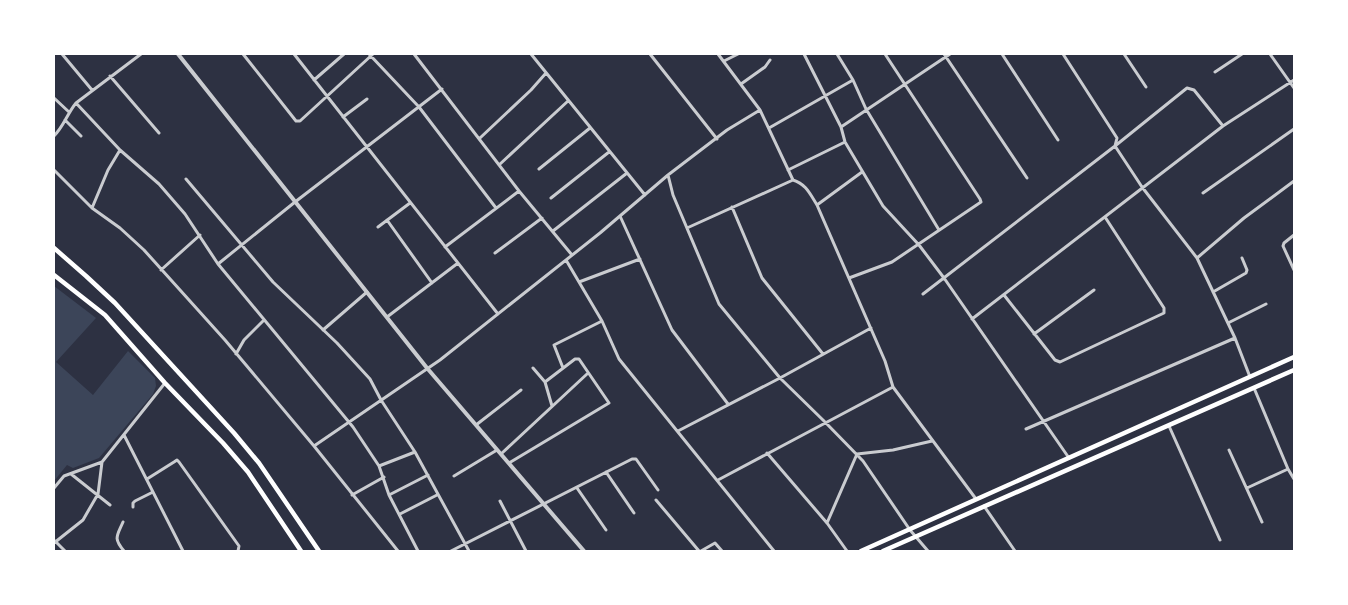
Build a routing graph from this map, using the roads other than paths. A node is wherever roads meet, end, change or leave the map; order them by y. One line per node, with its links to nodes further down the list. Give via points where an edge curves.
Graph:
1 (62, 54): 36 (street)
2 (141, 54): 27 (street)
3 (178, 54): 81 (street)
4 (243, 54): 37 (street, via 296,122)
5 (295, 54): 28 (street)
6 (344, 54): 28 (street)
7 (371, 54): 37 (street); 43 (street)
8 (414, 54): 35 (street)
9 (531, 54): 26 (street)
10 (650, 54): 58 (street)
11 (718, 54): 24 (street)
12 (738, 54): 24 (street)
13 (804, 54): 38 (street)
14 (837, 54): 29 (street)
15 (885, 54): 32 (street)
16 (950, 54): 22 (street)
17 (1002, 54): 59 (street)
18 (1063, 54): 61 (street, via 1117,138)
19 (1124, 54): 33 (street)
20 (1242, 54): 25 (street)
21 (1270, 54): 30 (street)
22 (944, 55): 32 (street); 72 (street)
23 (770, 60): 31 (street)
24 (724, 61): 31 (street)
25 (1215, 72)
26 (546, 73): 41 (street); 57 (street)
27 (110, 76): 36 (street); 54 (street)
28 (314, 80): 37 (street)
29 (853, 80): 38 (street); 44 (street)
30 (1292, 81): 34 (street); 50 (street)
31 (741, 84): 45 (street)
32 (904, 84): 44 (street); 93 (street, via 980,199 979,204)
33 (1146, 87)
34 (1294, 88)
35 (442, 89): 43 (street); 57 (street)
36 (92, 90): 42 (street)
37 (328, 97): 47 (street)
38 (826, 97): 49 (street); 52 (street)
39 (54, 98): 46 (street)
40 (367, 99): 47 (street)
41 (568, 101): 51 (street); 65 (street)
42 (76, 104): 46 (street); 63 (street)
43 (419, 107): 62 (street); 86 (street)
44 (866, 109): 49 (street); 93 (street)
45 (760, 110): 52 (street); 58 (street)
46 (69, 112): 48 (street)
47 (343, 117): 62 (street)
48 (65, 120): 55 (street); 56 (street)
49 (842, 126): 60 (street)
50 (1223, 126): 61 (street, via 1190,88); 76 (street)
51 (590, 128): 64 (street); 66 (street)
52 (769, 128): 68 (street)
53 (1294, 129): 78 (street)
54 (159, 133)
55 (54, 136)
56 (81, 136)
57 (480, 138): 65 (street)
58 (717, 139): 71 (street)
59 (1058, 140)
60 (845, 142): 68 (street); 69 (street)
61 (1116, 146): 76 (street); 113 (street)
62 (366, 147): 81 (street); 82 (street)
63 (120, 150): 85 (street); 95 (street, via 159,184)
64 (609, 152): 70 (street); 80 (street)
65 (499, 165): 77 (street)
66 (539, 169)
67 (54, 170): 85 (street)
68 (788, 170): 74 (street)
69 (862, 172): 83 (street); 98 (street, via 883,206)
70 (627, 173): 79 (street); 94 (street)
71 (668, 176): 79 (street); 92 (street)
72 (1027, 178)
73 (186, 179): 97 (street)
74 (793, 180): 83 (street, via 806,186); 84 (street)
75 (1294, 181): 103 (street)
76 (1142, 188): 88 (street); 103 (street)
77 (519, 191): 86 (street); 89 (street)
78 (1203, 193)
79 (645, 195): 87 (street)
80 (552, 198)
81 (295, 202): 97 (street); 117 (street)
82 (410, 203): 90 (street); 99 (street)
83 (816, 205): 112 (street)
84 (732, 207): 92 (street); 133 (street, via 762,278)
85 (92, 208): 109 (street, via 120,228)
86 (496, 208): 99 (street)
87 (620, 216): 102 (street); 106 (street)
88 (1105, 217): 120 (street); 130 (street, via 1164,308 1164,313 1060,362)
89 (542, 218): 94 (street); 101 (street)
90 (387, 220): 91 (street); 115 (street)
91 (378, 226)
92 (687, 228): 141 (street, via 719,304)
93 (939, 230): 98 (street)
94 (553, 231): 102 (street)
95 (200, 235): 108 (street); 109 (street)
96 (1294, 235): 110 (street, via 1283,246)
97 (241, 244): 108 (street); 129 (street, via 273,282)
98 (919, 245): 112 (street, via 892,262); 113 (street)
99 (445, 247): 107 (street)
100 (54, 248): 211 (main road, via 115,303 234,433 259,463)
101 (495, 253)
102 (572, 255): 105 (street)
103 (1197, 258): 118 (street)
104 (1242, 258): 118 (street, via 1246,273)
105 (566, 260): 114 (street); 122 (street)
106 (640, 260): 114 (street); 148 (street, via 672,330)
107 (458, 263): 115 (street); 122 (street)
108 (218, 264): 125 (street)
109 (161, 270): 132 (street)
110 (1294, 270)
111 (54, 275): 143 (main road, via 105,315)
112 (848, 278): 128 (street)
113 (944, 278): 119 (street); 124 (street)
114 (579, 282): 126 (street)
115 (432, 283): 123 (street)
116 (1094, 290): 130 (street)
117 (367, 292): 123 (street); 129 (street)
118 (1213, 292): 127 (street)
119 (923, 294)
120 (1004, 294): 124 (street); 130 (street)
121 (1266, 304): 127 (street)
122 (498, 314): 135 (street)
123 (387, 317): 135 (street)
124 (972, 319): 151 (street)
125 (264, 320): 132 (street, via 244,340); 152 (street)
126 (602, 321): 137 (street, via 554,345); 156 (street, via 619,359)
127 (1228, 323): 131 (street)
128 (871, 328): 133 (street); 144 (street)
129 (323, 330): 147 (street, via 370,379)
130 (1034, 334)
131 (1235, 338): 140 (street); 151 (street)
132 (236, 354): 159 (street)
133 (823, 354): 141 (street)
134 (1294, 357): 140 (main road)
135 (427, 368): 147 (street); 153 (street)
136 (532, 368): 142 (street)
137 (563, 368): 139 (street, via 577,358); 142 (street)
138 (1294, 370): 145 (main road)
139 (588, 374): 149 (street); 167 (street, via 609,403)
140 (1250, 377): 165 (main road)
141 (780, 378): 148 (street); 150 (street)
142 (545, 382): 149 (street)
143 (165, 383): 157 (street); 210 (main road, via 248,472)
144 (893, 387): 150 (street); 158 (street)
145 (1254, 387): 154 (main road); 169 (street)
146 (521, 390): 153 (street)
147 (381, 400): 152 (street); 161 (street)
148 (728, 404): 156 (street)
149 (552, 406): 162 (street)
150 (825, 422): 163 (street); 164 (street)
151 (1044, 422): 155 (street); 165 (street)
152 (348, 423): 159 (street); 168 (street)
153 (476, 425): 162 (street)
154 (1168, 426): 192 (main road); 203 (street)
155 (1026, 429)
156 (678, 431): 177 (street)
157 (124, 435): 166 (street); 175 (street)
158 (932, 441): 164 (street); 188 (street)
159 (314, 446): 184 (street)
160 (1229, 450): 180 (street)
161 (415, 452): 168 (street); 172 (street)
162 (499, 452): 167 (street); 173 (street)
163 (767, 453): 177 (street); 199 (street)
164 (857, 454): 199 (street); 201 (street)
165 (1069, 458): 188 (main road)
166 (102, 462): 171 (street); 183 (street)
167 (509, 463): 190 (street)
168 (379, 466): 174 (street)
169 (1288, 469): 176 (street); 180 (street)
170 (606, 472): 179 (street); 181 (street, via 636,459); 194 (street)
171 (70, 474): 178 (street); 183 (street)
172 (428, 475): 185 (street); 186 (street)
173 (454, 476)
174 (384, 477): 184 (street); 185 (street)
175 (147, 479): 182 (street); 209 (street, via 177,460 180,462 239,546)
176 (1294, 479)
177 (718, 480): 220 (street)
178 (54, 488)
179 (577, 488): 190 (street); 200 (street)
180 (1247, 488): 198 (street)
181 (658, 490)
182 (153, 492): 193 (street, via 135,501); 208 (street)
183 (98, 494): 191 (street); 204 (street, via 83,520)
184 (352, 494): 212 (street)
185 (389, 495): 195 (street)
186 (437, 495): 195 (street); 205 (street)
187 (656, 500): 218 (street)
188 (976, 500): 201 (main road)
189 (500, 501): 196 (street)
190 (543, 503): 196 (street); 217 (street)
191 (110, 505)
192 (984, 506): 202 (main road); 225 (street)
193 (133, 507)
194 (634, 513)
195 (400, 514): 213 (street)
196 (510, 520): 205 (street); 216 (street)
197 (123, 522): 207 (street, via 116,538)
198 (1262, 522)
199 (827, 523): 221 (street)
200 (606, 530)
201 (910, 530): 202 (street); 222 (main road)
202 (916, 537): 223 (main road); 224 (street)
203 (1220, 540)
204 (54, 542): 206 (street)
205 (465, 543): 214 (street); 215 (street)
206 (65, 551)
207 (124, 551)
208 (183, 551)
209 (238, 551)
210 (301, 551)
211 (318, 551)
212 (398, 551)
213 (418, 551)
214 (451, 551)
215 (470, 551)
216 (526, 551)
217 (584, 551)
218 (700, 551): 219 (street, via 715,543)
219 (722, 551)
220 (774, 551)
221 (847, 551)
222 (861, 551)
223 (883, 551)
224 (928, 551)
225 (1015, 551)

